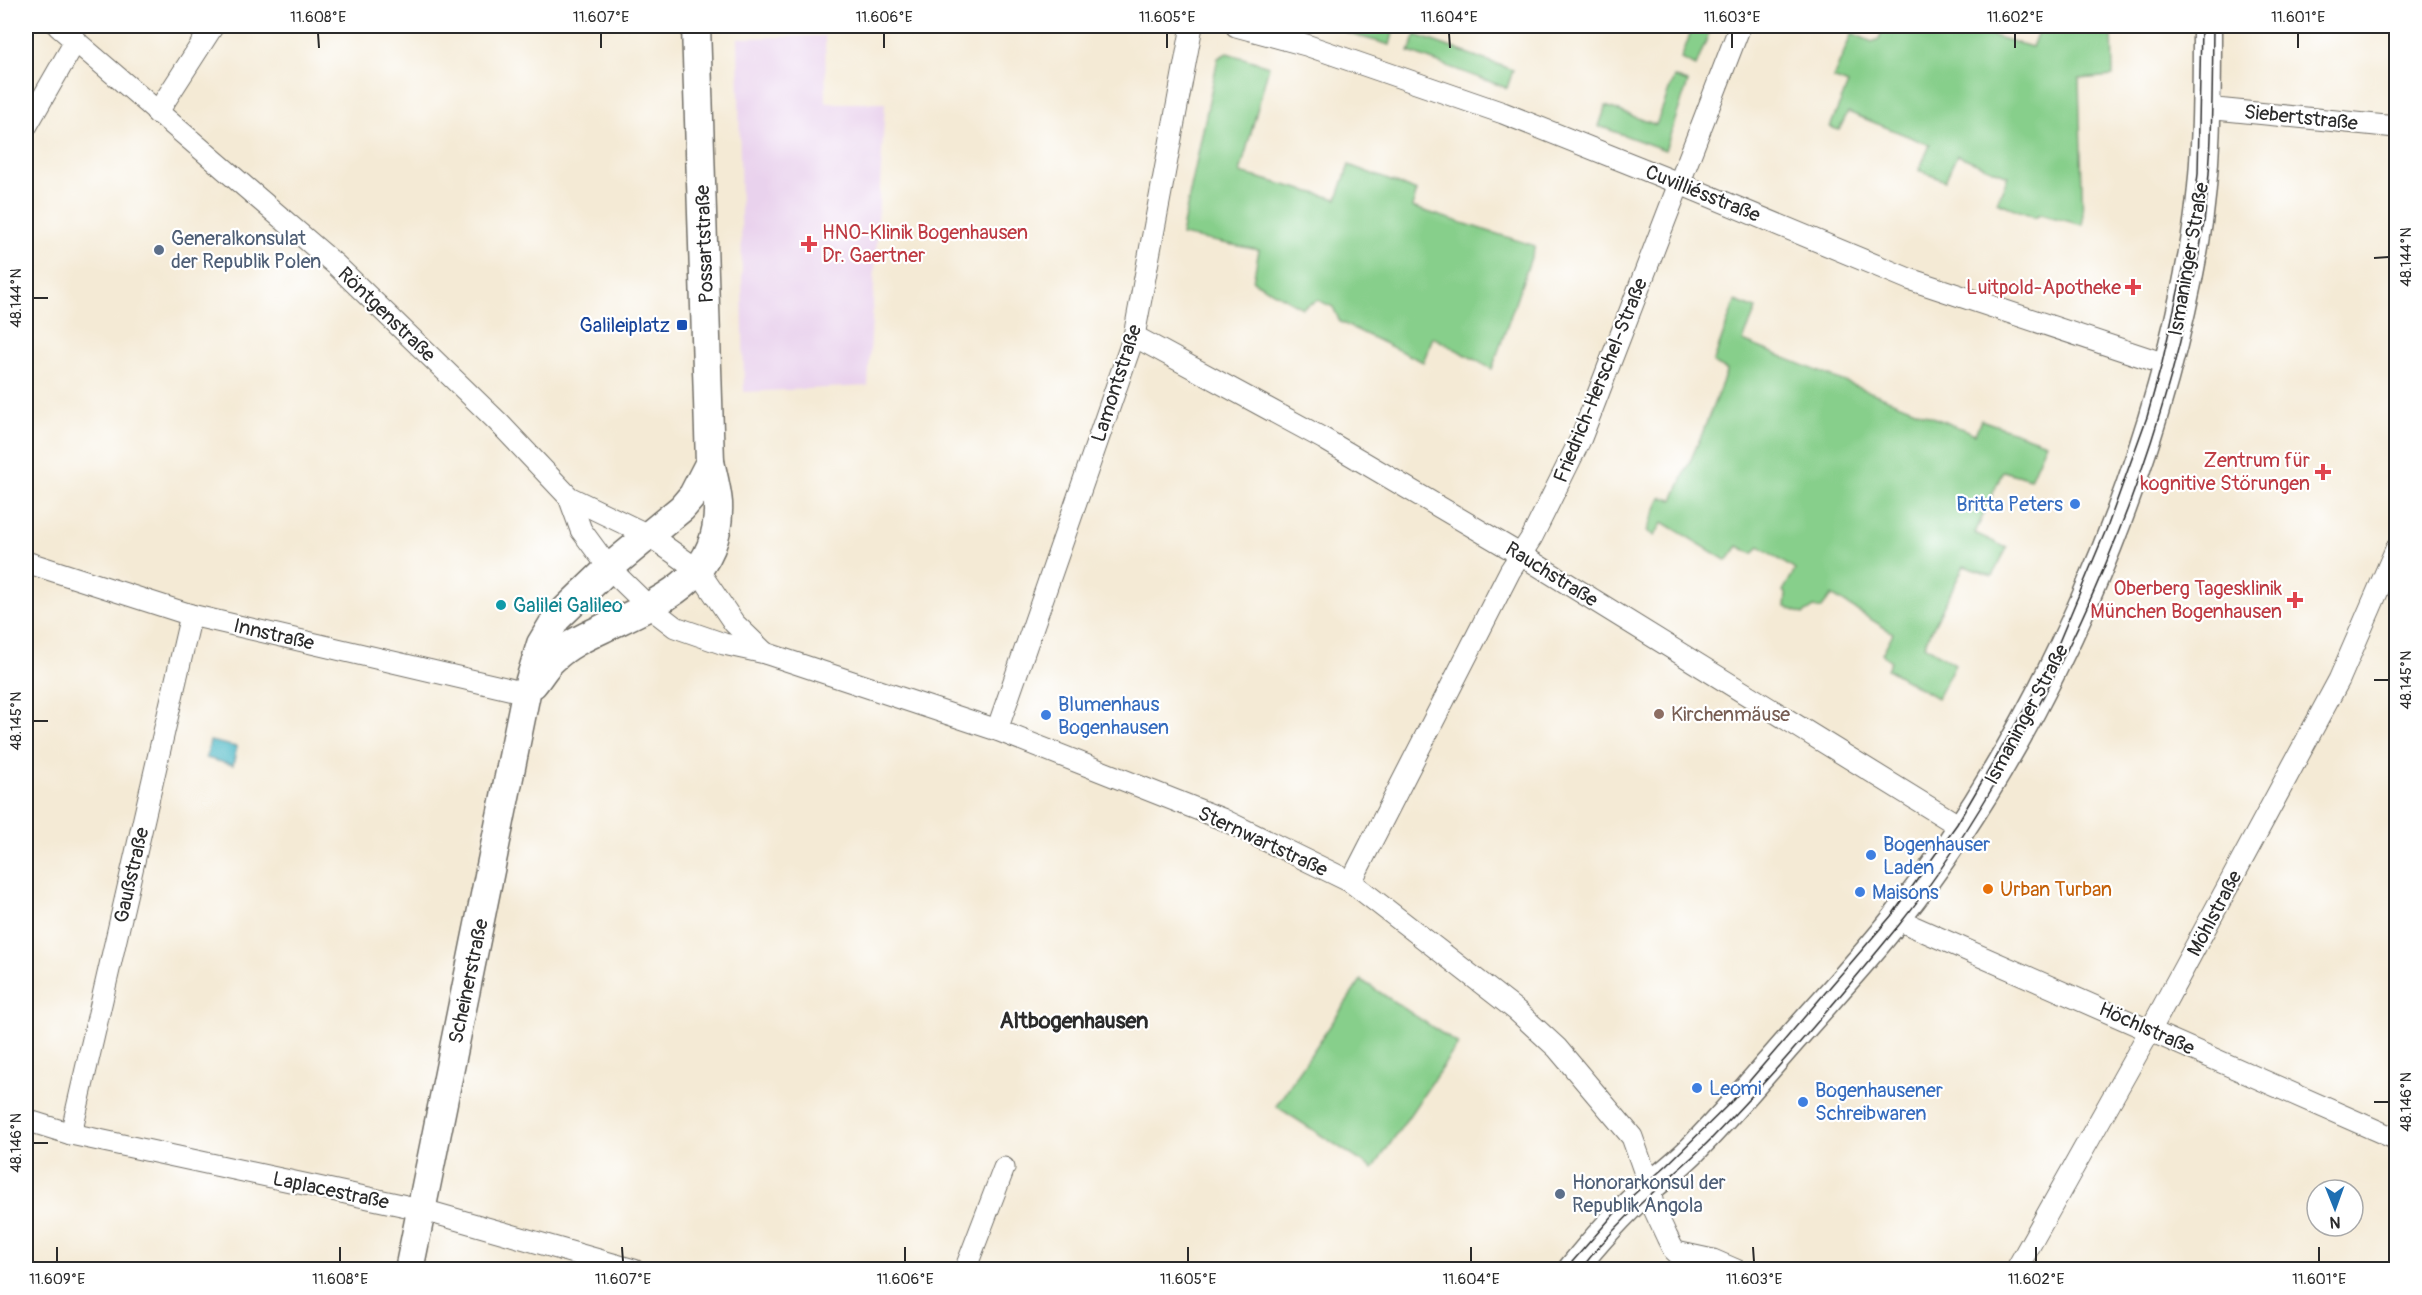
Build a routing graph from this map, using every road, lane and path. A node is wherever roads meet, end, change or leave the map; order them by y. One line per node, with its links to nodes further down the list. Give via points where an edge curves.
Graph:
1 (58, 26): 8 (street, Röntgenstraße)
2 (213, 26): 10 (street)
3 (696, 26): 16 (street, Possartstraße)
4 (1192, 26): 14 (street, Lamontstraße)
5 (1236, 26): 13 (street, Cuvilliésstraße, via 1306,45 1503,113)
6 (1740, 26): 13 (street, Friedrich-Herschel-Straße)
7 (2207, 26): 9 (street, Ismaninger Straße)
8 (76, 40): 10 (street, Röntgenstraße); 11 (street)
9 (2206, 108): 12 (street, Siebertstraße); 15 (street, Ismaninger Straße, via 2195,240)
10 (157, 113): 17 (street, Röntgenstraße, via 336,265 482,406)
11 (26, 127)
12 (2397, 127)
13 (1678, 183): 15 (street, Cuvilliésstraße, via 1910,279); 20 (street, Friedrich-Herschel-Straße, via 1581,438)
14 (1134, 336): 20 (street, Rauchstraße, via 1324,439); 28 (street, Lamontstraße)
15 (2168, 365): 29 (street, Ismaninger Straße, via 2092,582 2033,706)
16 (710, 462): 18 (street, via 693,495); 23 (street, via 718,502 716,537)
17 (569, 497): 18 (street, Röntgenstraße); 22 (street, Röntgenstraße, via 581,530)
18 (650, 536): 22 (street); 23 (street)
19 (2397, 549): 32 (street, Möhlstraße, via 2339,680)
20 (1521, 555): 29 (street, Rauchstraße); 30 (street, Friedrich-Herschel-Straße)
21 (26, 562): 25 (street, Innstraße)
22 (609, 568): 24 (street); 27 (street, via 556,619 541,644)
23 (698, 570): 24 (street); 26 (street, Sternwartstraße, via 734,623)
24 (649, 607): 26 (street, Sternwartstraße, via 675,627); 27 (street, via 562,652)
25 (191, 615): 27 (street, Innstraße); 34 (street, Gaußstraße)
26 (765, 653): 28 (street, Sternwartstraße)
27 (526, 693): 38 (street, Scheinerstraße)
28 (997, 730): 30 (street, Sternwartstraße, via 1222,819)
29 (1961, 827): 31 (street, Ismaninger Straße)
30 (1351, 882): 37 (street, Sternwartstraße, via 1517,1011 1557,1048 1632,1137)
31 (1896, 919): 32 (street, Höchlstraße); 37 (street, Ismaninger Straße, via 1707,1135)
32 (2151, 1029): 35 (street, Höchlstraße); 46 (street, Möhlstraße)
33 (26, 1120): 34 (street, Laplacestraße)
34 (71, 1134): 38 (street, Laplacestraße)
35 (2397, 1139)
36 (1004, 1168): 42 (street)
37 (1649, 1188): 39 (street, Sternwartstraße, via 1654,1209); 43 (street, Ismaninger Straße)
38 (420, 1209): 40 (street, Scheinerstraße); 41 (street, Laplacestraße)
39 (1674, 1251): 44 (street); 45 (street)
40 (409, 1269)
41 (634, 1269)
42 (966, 1269)
43 (1572, 1269)
44 (1695, 1269)
45 (1736, 1269)
46 (2016, 1269)

